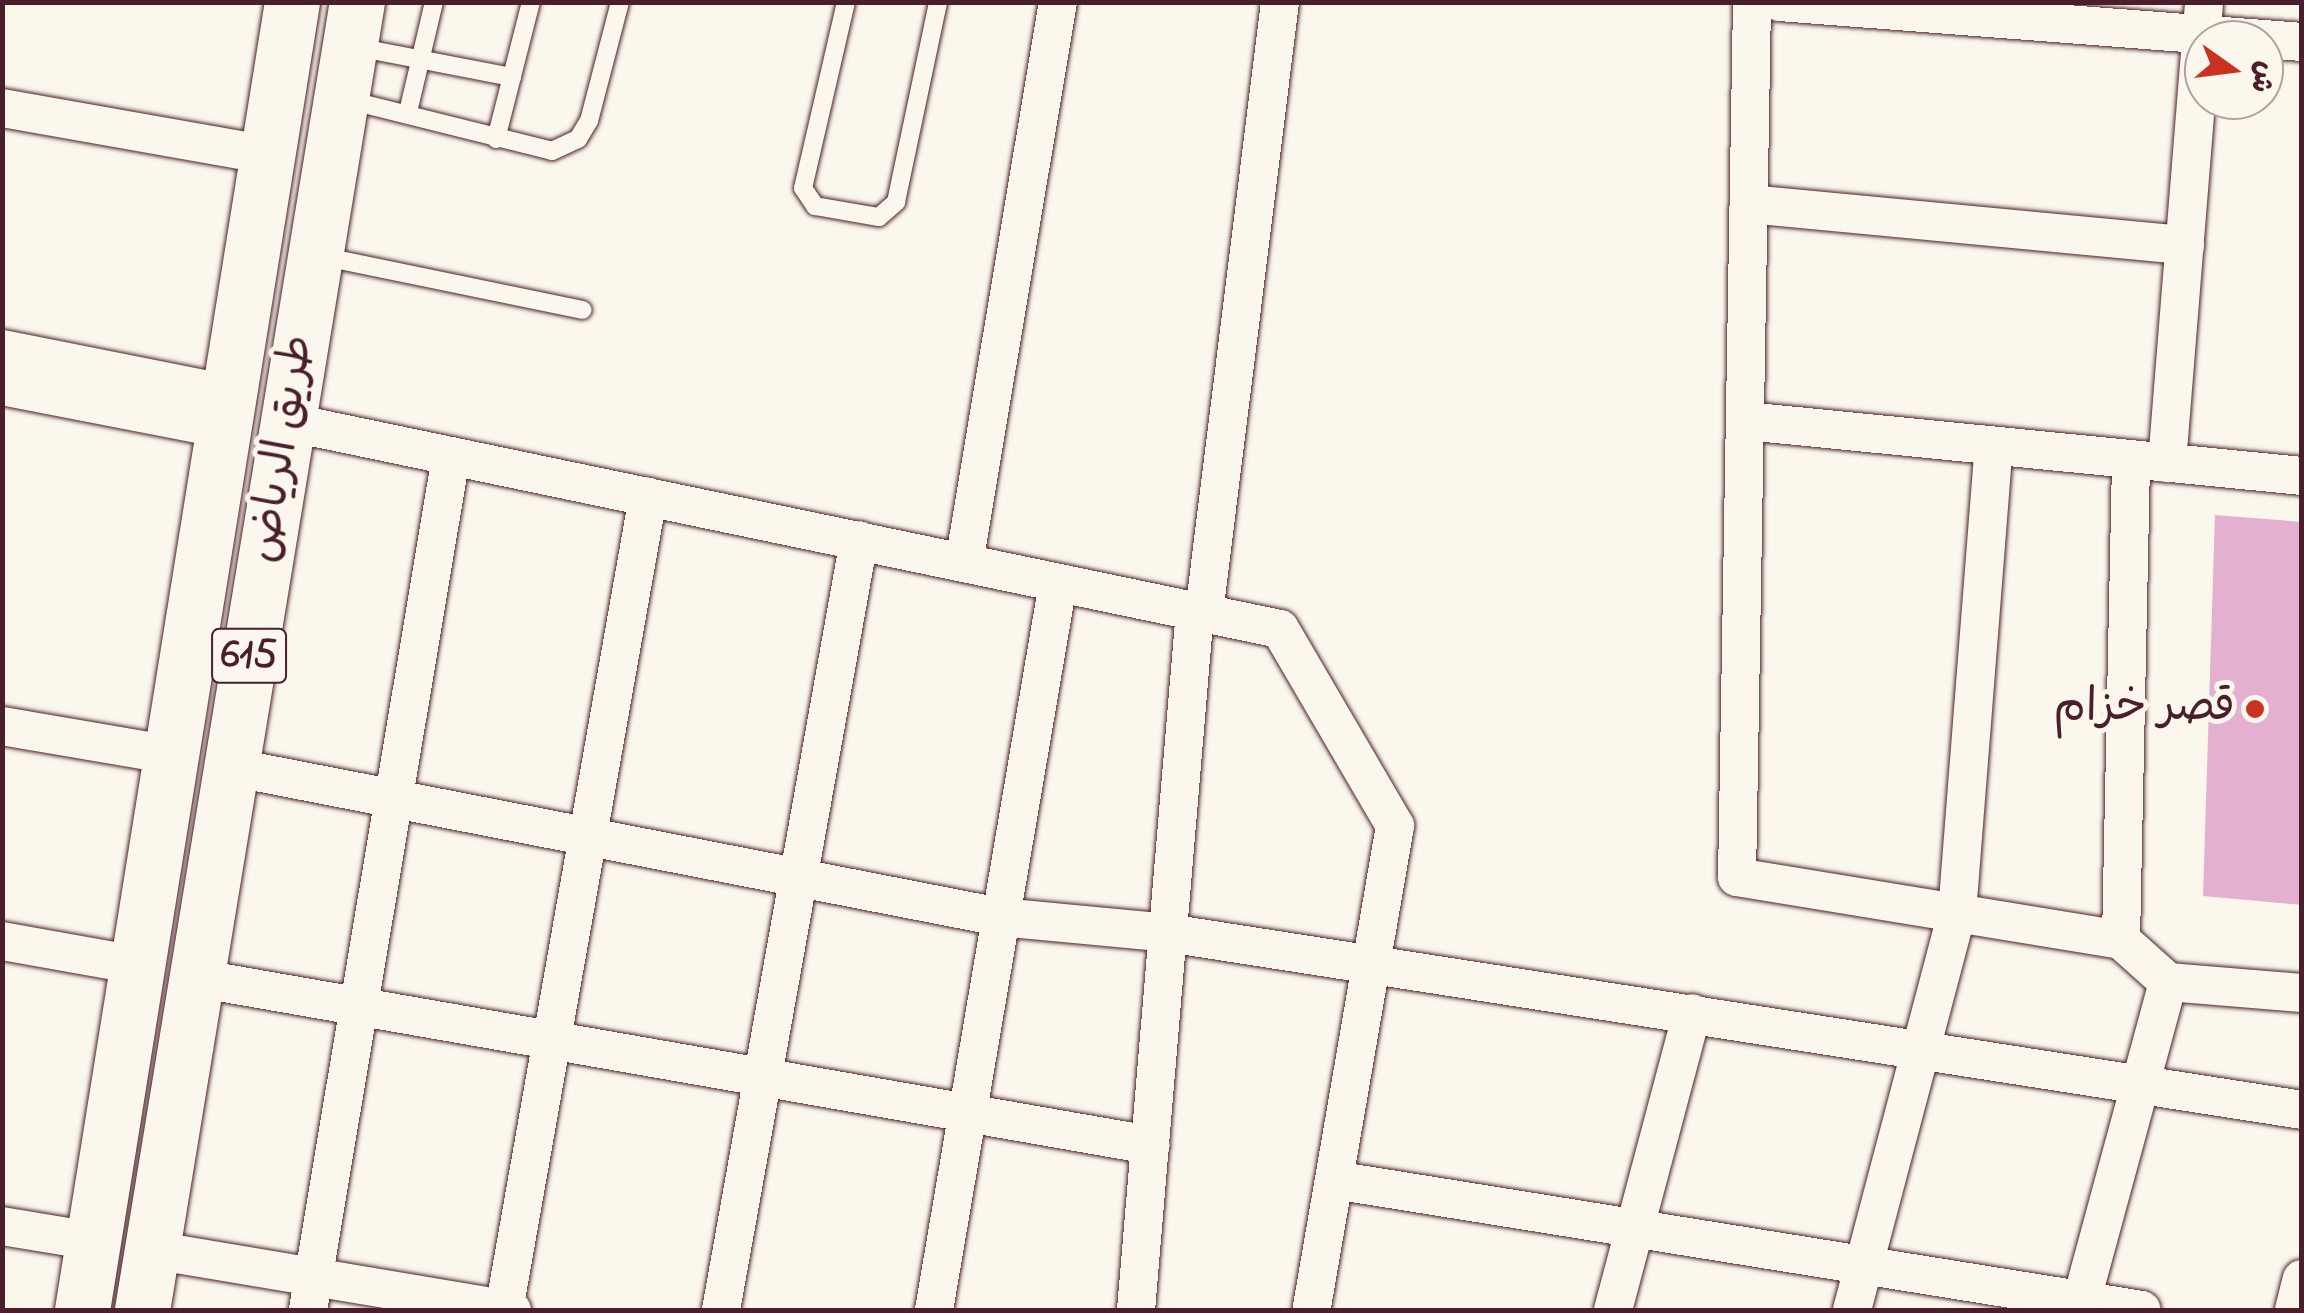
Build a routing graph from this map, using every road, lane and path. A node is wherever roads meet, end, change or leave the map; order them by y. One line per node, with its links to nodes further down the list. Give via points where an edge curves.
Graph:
1 (292, 2): 20 (highway, طريق الرياض / 615)
2 (434, 2): 14 (lane)
3 (531, 2): 15 (lane)
4 (620, 2): 19 (lane, via 590,121 578,139 538,152)
5 (846, 2): 6 (lane, via 804,188 815,206 879,217 896,202)
6 (938, 2)
7 (1058, 2): 36 (street)
8 (1280, 2): 38 (street)
9 (1752, 2): 21 (street)
10 (1779, 2): 11 (street)
11 (2203, 19): 13 (street); 22 (street)
12 (353, 24): 14 (lane); 16 (highway, طريق الرياض / 615)
13 (2302, 42)
14 (422, 61): 15 (lane); 18 (lane)
15 (512, 77): 19 (lane)
16 (342, 99): 18 (lane); 23 (highway, طريق الرياض / 615)
17 (2, 108): 20 (street)
18 (408, 112): 19 (lane)
19 (496, 139)
20 (268, 155): 27 (highway, طريق الرياض / 615)
21 (1749, 204): 22 (street); 28 (street)
22 (2185, 245): 32 (street)
23 (315, 255): 24 (lane); 29 (highway, طريق الرياض / 615)
24 (584, 310)
25 (2, 348): 27 (street)
26 (2, 386): 27 (street)
27 (227, 411): 40 (highway, طريق الرياض / 615)
28 (1746, 421): 30 (street); 45 (street, via 1738,878)
29 (288, 422): 31 (street); 41 (highway, طريق الرياض / 615)
30 (1994, 446): 32 (street); 45 (street)
31 (451, 456): 34 (street); 42 (street)
32 (2149, 461): 33 (street); 48 (street)
33 (2302, 476)
34 (648, 496): 35 (street); 43 (street)
35 (859, 540): 36 (street); 44 (street)
36 (964, 563): 37 (street)
37 (1058, 582): 38 (street); 46 (street)
38 (1199, 612): 47 (street); 51 (street, via 1280,629 1395,826)
39 (2, 726): 40 (street)
40 (172, 755): 50 (highway, طريق الرياض / 615)
41 (231, 767): 42 (street); 52 (highway, طريق الرياض / 615)
42 (394, 800): 43 (street); 55 (street)
43 (587, 837): 44 (street); 57 (street)
44 (799, 878): 46 (street); 59 (street)
45 (1957, 913): 48 (street); 58 (street)
46 (1000, 917): 47 (street); 62 (street)
47 (1168, 933): 51 (street); 63 (street)
48 (2121, 940): 53 (street)
49 (2, 941): 50 (street)
50 (137, 965): 67 (highway, طريق الرياض / 615)
51 (1372, 966): 56 (street); 64 (street)
52 (196, 978): 55 (street); 68 (highway, طريق الرياض / 615)
53 (2168, 982): 54 (street); 60 (street)
54 (2302, 994)
55 (359, 1006): 57 (street); 71 (street)
56 (1692, 1014): 58 (street); 66 (street)
57 (551, 1040): 59 (street); 75 (street)
58 (1921, 1048): 60 (street); 69 (street)
59 (763, 1077): 62 (street); 77 (street)
60 (2140, 1084): 61 (street); 72 (street)
61 (2302, 1110)
62 (968, 1114): 63 (street); 78 (street)
63 (1150, 1146): 79 (street)
64 (1334, 1180): 66 (street); 80 (street)
65 (2, 1226): 67 (street)
66 (1635, 1228): 69 (street); 81 (street)
67 (93, 1241): 73 (highway, طريق الرياض / 615)
68 (152, 1250): 71 (street); 74 (highway, طريق الرياض / 615)
69 (1864, 1266): 72 (street); 82 (street)
70 (2302, 1280): 84 (street)
71 (311, 1294): 75 (street)
72 (2080, 1306): 83 (street)
73 (82, 1310)
74 (142, 1310)
75 (504, 1310): 76 (street)
76 (512, 1310)
77 (721, 1310)
78 (934, 1310)
79 (1136, 1310)
80 (1312, 1310)
81 (1613, 1310)
82 (1852, 1310)
83 (2142, 1310)
84 (2294, 1310)

